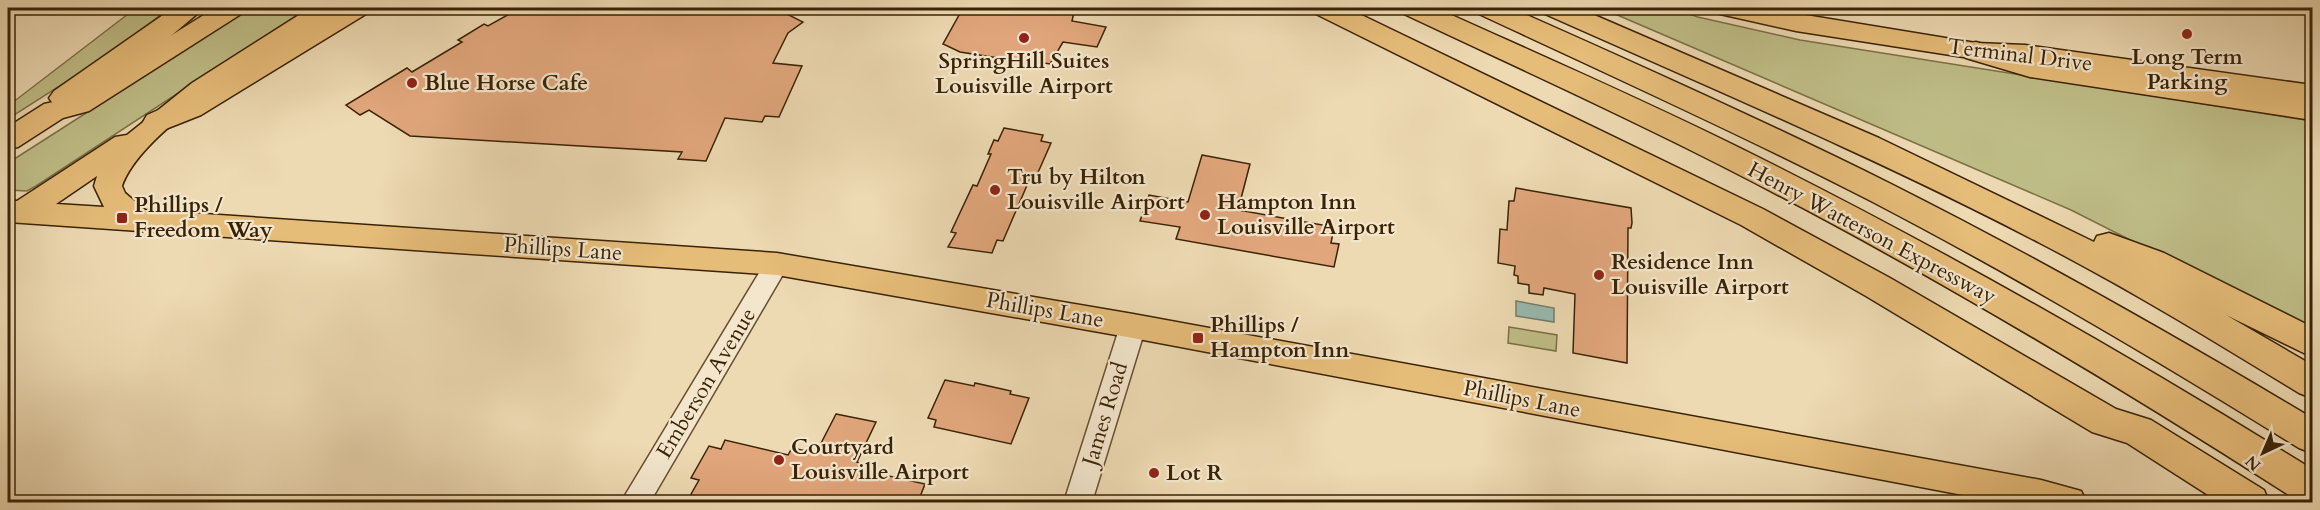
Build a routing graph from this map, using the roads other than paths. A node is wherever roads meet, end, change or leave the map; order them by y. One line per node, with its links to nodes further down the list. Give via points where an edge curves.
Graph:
1 (190, 8): 13 (highway)
2 (232, 8): 13 (main road, via 80,105)
3 (327, 8): 15 (main road, via 182,102)
4 (356, 8): 15 (highway, via 190,108)
5 (1325, 8): 25 (highway, via 1752,217 1956,331)
6 (1414, 8): 27 (highway, Henry Watterson Expressway, via 1688,136 1889,240 2094,355)
7 (1489, 8): 26 (highway, Henry Watterson Expressway, via 1696,102 1883,195 2140,335)
8 (1555, 8): 24 (highway, via 2026,222 2125,273)
9 (1576, 8): 19 (highway, via 1930,159)
10 (1729, 8): 11 (main road, Terminal Drive)
11 (1976, 51): 12 (main road, Terminal Drive, via 2025,53); 14 (highway, via 2030,68)
12 (2313, 94)
13 (59, 104): 16 (main road)
14 (2313, 110)
15 (158, 122): 17 (main road); 18 (main road, via 115,163 107,183 111,197)
16 (8, 140)
17 (12, 216): 18 (main road, Phillips Lane)
18 (137, 219): 20 (main road, Phillips Lane)
19 (2102, 242): 22 (highway, via 2152,262); 23 (highway)
20 (777, 264): 21 (main road, Phillips Lane); 28 (street, Emberson Avenue)
21 (1133, 326): 29 (street, James Road); 30 (main road, Phillips Lane)
22 (2313, 344)
23 (2313, 361)
24 (2313, 383)
25 (2105, 421): 31 (highway, via 2130,446); 32 (highway, via 2138,431)
26 (2313, 437)
27 (2313, 489)
28 (635, 502)
29 (1078, 502)
30 (2069, 502)
31 (2216, 502)
32 (2250, 502)

